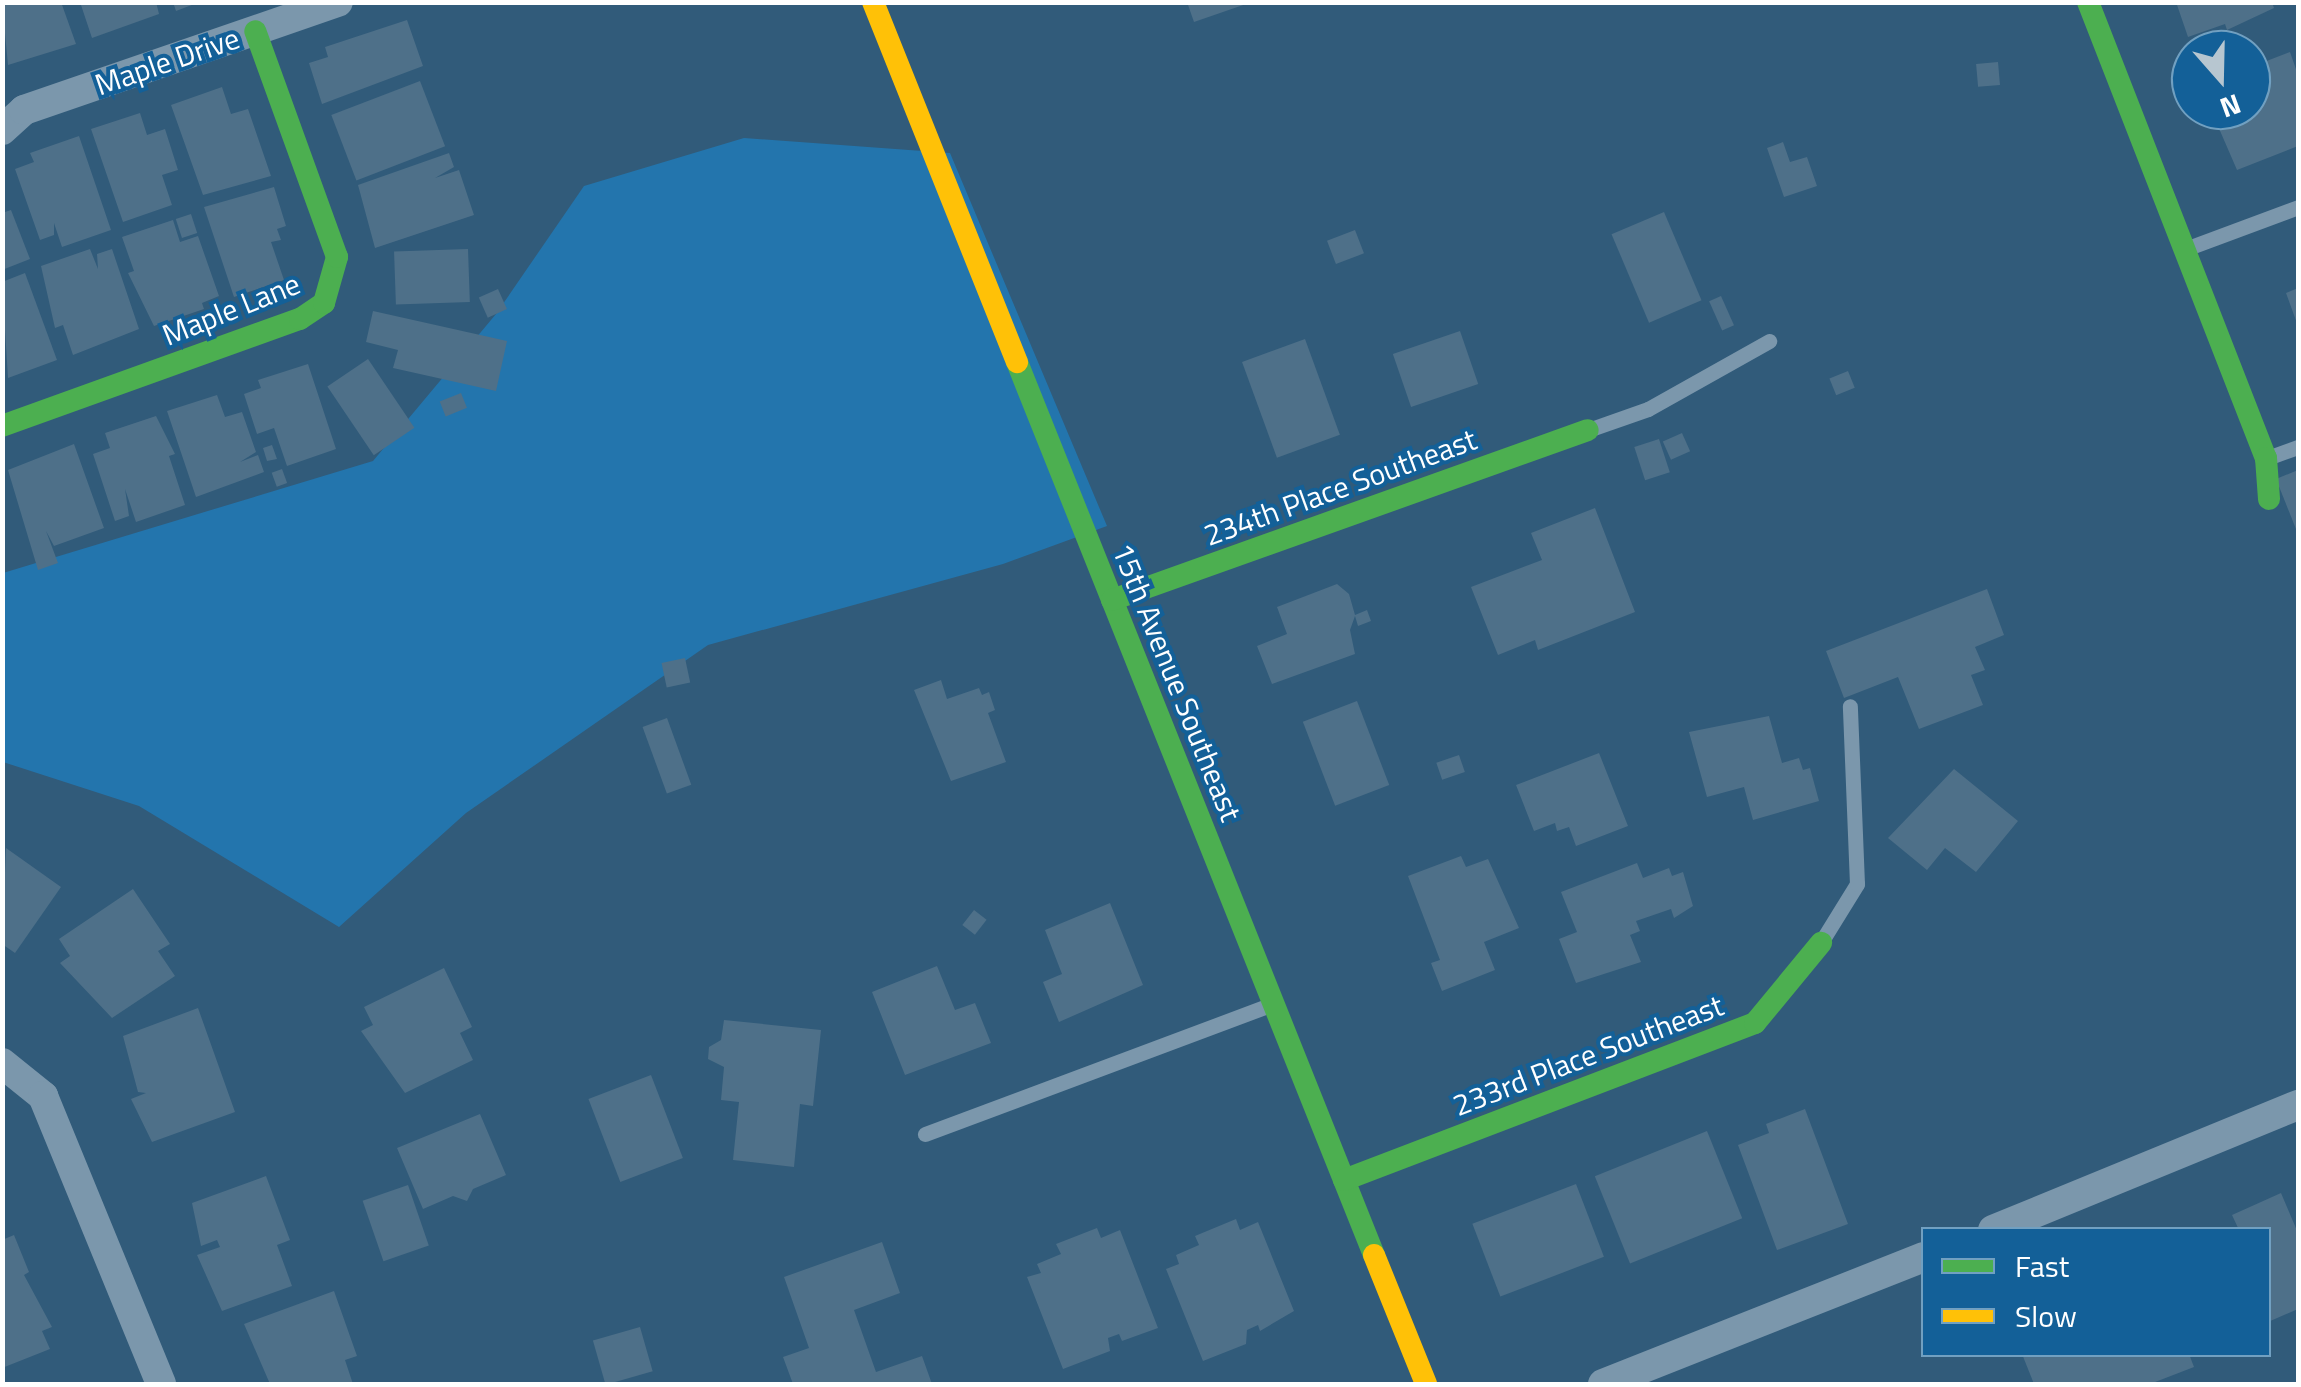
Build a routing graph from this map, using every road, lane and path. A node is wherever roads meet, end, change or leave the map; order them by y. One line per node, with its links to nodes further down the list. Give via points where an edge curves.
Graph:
1 (338, 2): 4 (street, Maple Drive)
2 (873, 2): 14 (street, 15th Avenue Southeast)
3 (2088, 2): 7 (street)
4 (255, 31): 5 (street, Maple Drive, via 24,110); 9 (street, Maple Lane, via 337,257 324,303 300,320)
5 (2, 130)
6 (2298, 207): 7 (lane)
7 (2184, 249): 12 (street)
8 (1769, 342): 10 (lane, via 1648,408)
9 (2, 426)
10 (1588, 430): 14 (street, 234th Place Southeast)
11 (2298, 447): 12 (lane)
12 (2266, 458): 13 (street)
13 (2269, 500)
14 (1112, 600): 17 (street, 15th Avenue Southeast)
15 (1850, 706): 16 (lane, via 1857,884)
16 (1821, 943): 21 (street, 233rd Place Southeast, via 1755,1024)
17 (1274, 1004): 20 (lane); 21 (street, 15th Avenue Southeast)
18 (2, 1064): 24 (street, via 43,1096)
19 (2298, 1105): 22 (street)
20 (925, 1134)
21 (1344, 1180): 25 (street, 15th Avenue Southeast)
22 (2001, 1227)
23 (1921, 1258): 26 (street)
24 (161, 1384)
25 (1426, 1384)
26 (1602, 1384)

